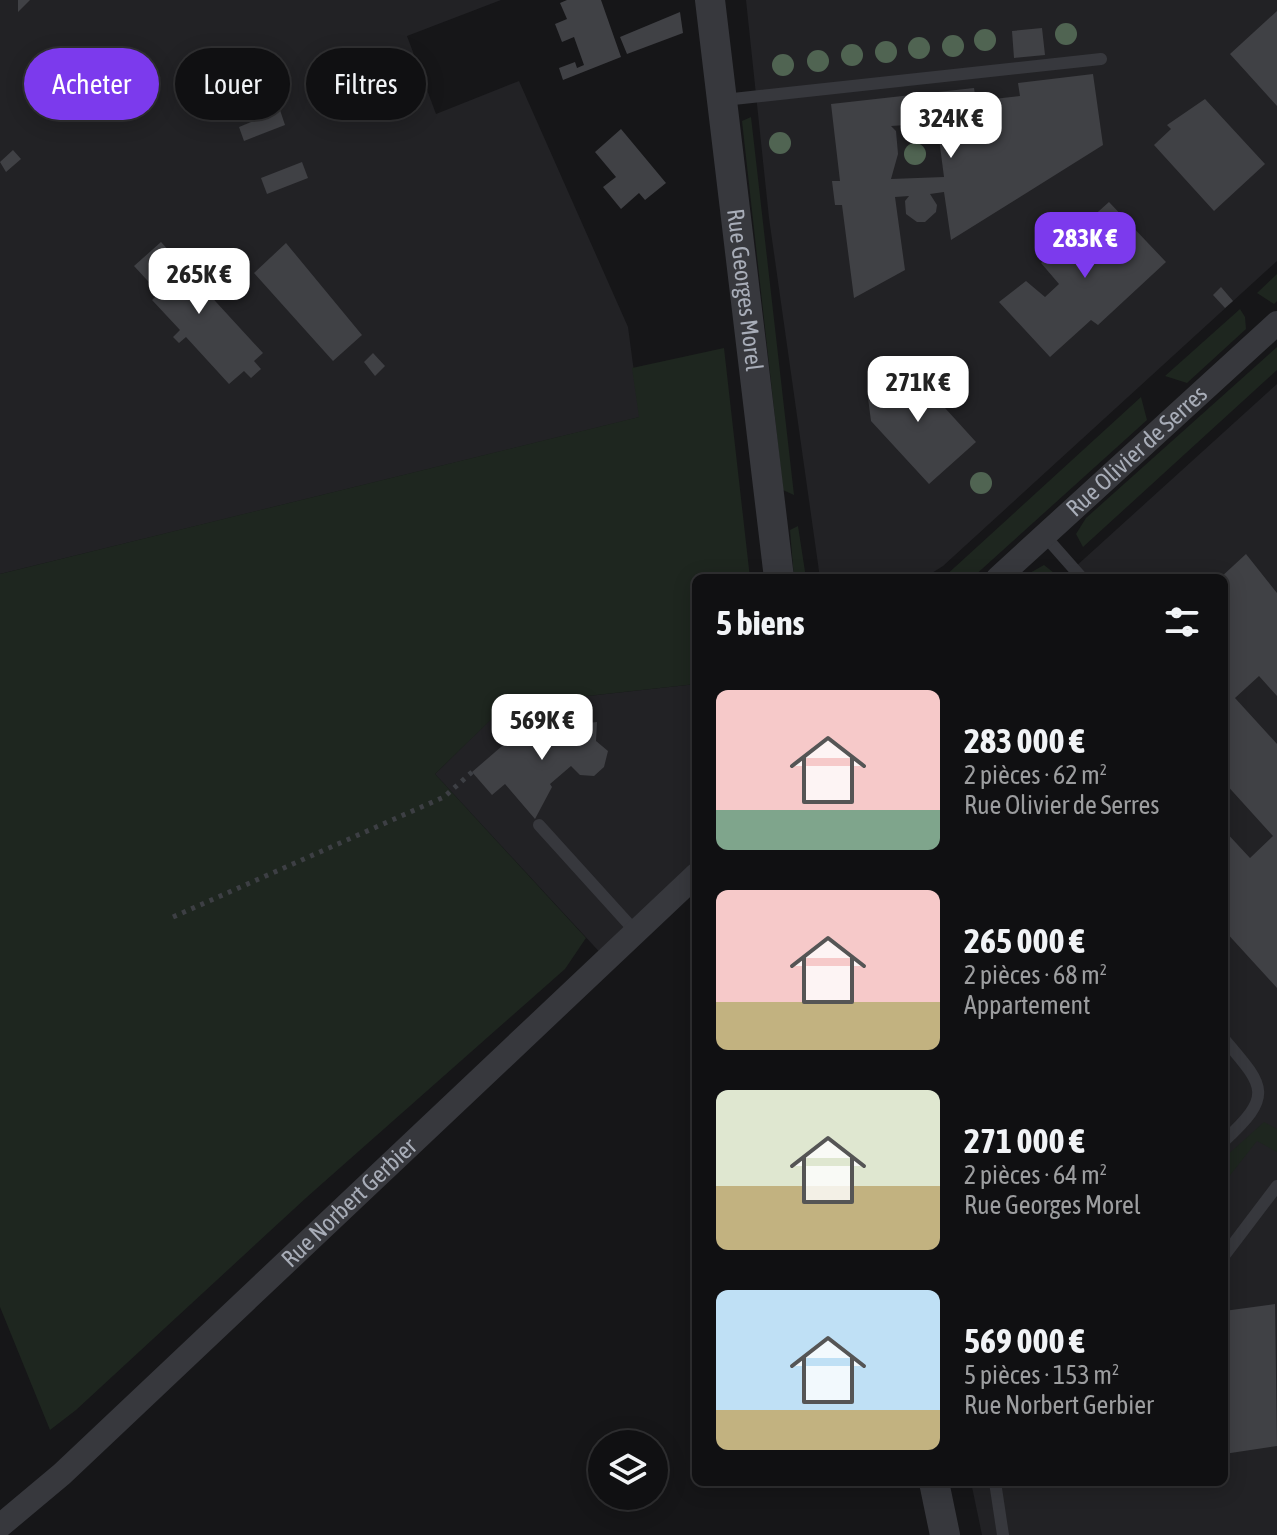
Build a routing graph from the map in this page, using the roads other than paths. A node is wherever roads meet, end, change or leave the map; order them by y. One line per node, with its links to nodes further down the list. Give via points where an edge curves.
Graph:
1 (710, 0): 3 (street, Rue Georges Morel)
2 (1101, 59): 3 (lane)
3 (724, 100): 6 (street, Rue Georges Morel)
4 (1277, 323): 5 (street, Rue Olivier de Serres)
5 (1044, 535): 7 (street, Rue Olivier de Serres); 8 (lane)
6 (779, 574)
7 (1002, 574)
8 (1078, 574)
9 (539, 825): 11 (lane)
10 (692, 879): 11 (street, Rue Norbert Gerbier)
11 (635, 931): 18 (street, Rue Norbert Gerbier, via 62,1474)
12 (1228, 1044): 13 (lane, via 1254,1074 1259,1091 1257,1107)
13 (1228, 1137)
14 (1277, 1186): 15 (lane)
15 (1228, 1251)
16 (935, 1486): 19 (street)
17 (996, 1486): 20 (lane)
18 (0, 1526)
19 (945, 1535)
20 (1003, 1535)

